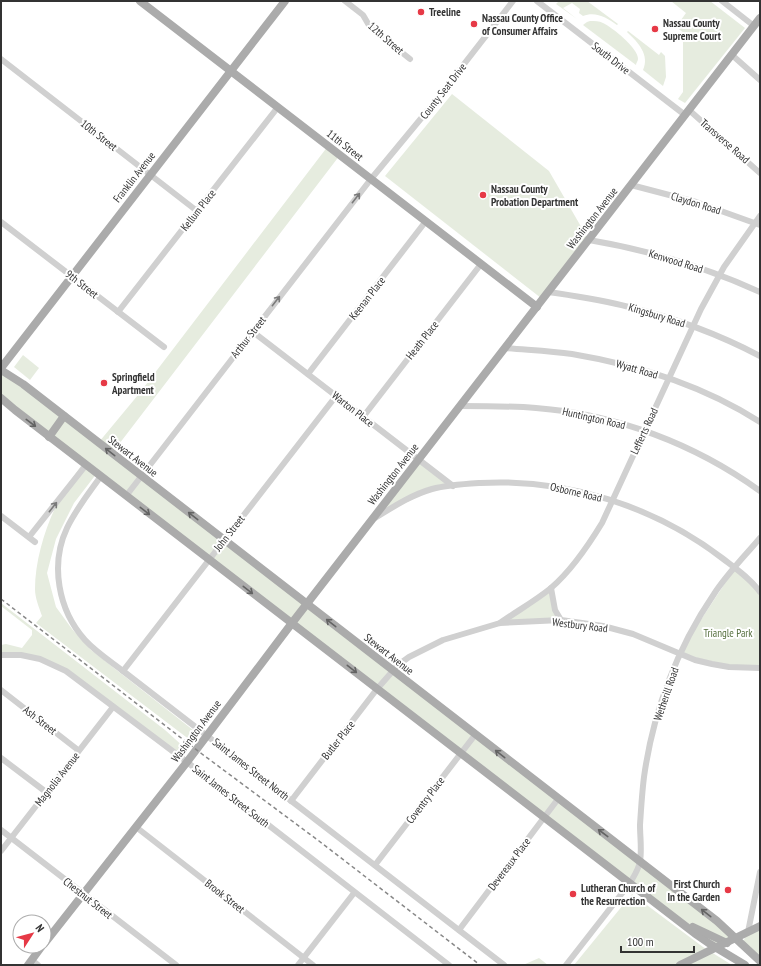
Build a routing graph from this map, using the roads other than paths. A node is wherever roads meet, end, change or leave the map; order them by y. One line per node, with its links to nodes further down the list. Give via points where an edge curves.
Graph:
1 (140, 1): 12 (main road, 11th Street)
2 (285, 1): 12 (main road, Franklin Avenue)
3 (345, 1): 11 (street, 12th Street, via 363,15 370,27)
4 (513, 1): 18 (street, County Seat Drive)
5 (537, 1): 15 (street, South Drive)
6 (722, 1): 8 (street)
7 (760, 18): 8 (main road, Washington Avenue)
8 (754, 26): 9 (main road, Washington Avenue)
9 (732, 55): 13 (street); 15 (main road, Washington Avenue)
10 (1, 59): 17 (street, 10th Street)
11 (410, 59)
12 (230, 71): 14 (main road, 11th Street); 17 (main road, Franklin Avenue)
13 (760, 80)
14 (278, 107): 18 (main road, 11th Street); 20 (street, Kellum Place)
15 (687, 113): 16 (street, Transverse Road); 19 (main road, Washington Avenue)
16 (760, 173)
17 (150, 174): 20 (street, 10th Street); 28 (main road, Franklin Avenue)
18 (371, 179): 22 (main road, 11th Street); 34 (street, Arthur Street, one-way to 18)
19 (631, 185): 24 (street, Claydon Road, via 696,202); 25 (main road, Washington Avenue)
20 (197, 211): 32 (street, Kellum Place)
21 (760, 216): 24 (street, Lefferts Road)
22 (426, 221): 26 (main road, 11th Street); 39 (street, Keenan Place)
23 (1, 222): 28 (street, 9th Street)
24 (757, 224): 27 (street, Lefferts Road)
25 (588, 240): 27 (street, Kenwood Road, via 652,253); 29 (main road, Washington Avenue)
26 (480, 264): 31 (main road, 11th Street); 45 (street, Heath Place)
27 (720, 275): 30 (street, Kenwood Road); 33 (street, Lefferts Road)
28 (72, 276): 32 (street, 9th Street); 38 (main road, Franklin Avenue)
29 (549, 292): 31 (main road, Washington Avenue); 33 (street, Kingsbury Road, via 628,306)
30 (760, 292)
31 (537, 307): 36 (main road, Washington Avenue)
32 (118, 312): 35 (street, 9th Street)
33 (693, 326): 37 (street, Kingsbury Road); 40 (street, Lefferts Road)
34 (252, 332): 39 (street, Warton Place); 52 (street, Arthur Street)
35 (164, 347)
36 (505, 348): 40 (street, Wyatt Road, via 596,358); 43 (main road, Washington Avenue)
37 (760, 356)
38 (1, 369): 44 (main road, Stewart Avenue)
39 (308, 374): 41 (street, Warton Place)
40 (669, 378): 46 (street, Wyatt Road, via 710,395); 47 (street, Lefferts Road)
41 (336, 396): 45 (street, Warton Place); 61 (street, John Street)
42 (1, 398): 48 (main road, one-way to 48)
43 (460, 406): 47 (street, Huntington Road, via 512,406 560,410); 49 (main road, Washington Avenue)
44 (64, 416): 48 (main road); 52 (main road, Stewart Avenue, one-way to 44)
45 (363, 417): 49 (street, Warton Place)
46 (760, 422)
47 (644, 431): 54 (street, Huntington Road, via 723,466); 56 (street, Lefferts Road)
48 (49, 437): 50 (main road)
49 (419, 460): 53 (street, Warton Place); 58 (main road, Washington Avenue)
50 (86, 465): 51 (main road); 59 (street, one-way to 50)
51 (101, 476): 55 (main road); 75 (street, Saint James Street North, via 66,529 61,544 59,579 64,606 76,628 90,645)
52 (141, 476): 55 (street, Arthur Street); 61 (main road, Stewart Avenue, one-way to 52)
53 (453, 486): 56 (street, Osborne Road, via 489,483 544,485); 58 (street, Osborne Road, via 415,495)
54 (760, 491)
55 (126, 496): 63 (main road, one-way to 63)
56 (612, 501): 64 (street, Osborne Road, via 644,512 681,530); 65 (street, Lefferts Road, via 602,523 582,553)
57 (1, 516): 59 (street)
58 (372, 520): 67 (main road, Washington Avenue)
59 (29, 537): 62 (street)
60 (760, 538): 64 (street, Wetherill Road)
61 (224, 540): 63 (street, John Street); 67 (main road, Stewart Avenue)
62 (35, 542)
63 (209, 560): 69 (main road, one-way to 69); 75 (street, John Street)
64 (735, 568): 66 (street, Osborne Road); 71 (street, Wetherill Road, via 704,610)
65 (551, 588): 68 (street, via 555,610); 70 (street, Lefferts Road)
66 (760, 592)
67 (307, 604): 69 (main road, Washington Avenue); 74 (main road, Stewart Avenue, one-way to 67)
68 (560, 620): 70 (street, Westbury Road); 71 (street, Westbury Road, via 603,626 633,634)
69 (292, 623): 77 (main road, one-way to 77); 81 (main road, Washington Avenue)
70 (500, 623): 74 (street, Westbury Road, via 430,646)
71 (681, 654): 73 (street, Westbury Road, via 712,664); 94 (street, Wetherill Road, via 662,698 650,742 642,797)
72 (1, 655): 79 (street, Saint James Street South, via 21,655 53,664)
73 (760, 668)
74 (392, 670): 76 (street, Westbury Road); 80 (main road, Stewart Avenue)
75 (123, 671): 81 (street, Saint James Street North)
76 (385, 680): 77 (street, Butler Place)
77 (377, 689): 83 (main road); 88 (street, Butler Place)
78 (1, 690): 82 (street, Ash Street)
79 (113, 706): 82 (street, Magnolia Avenue); 85 (street, Saint James Street South)
80 (475, 734): 83 (street, Coventry Place); 87 (main road, Stewart Avenue, one-way to 80)
81 (207, 735): 85 (main road, Washington Avenue); 88 (street, Saint James Street North)
82 (78, 750): 86 (street, Magnolia Avenue)
83 (461, 753): 89 (main road); 95 (street, Coventry Place)
84 (1, 758): 86 (street)
85 (187, 762): 90 (main road, Washington Avenue); 98 (street, Saint James Street South)
86 (46, 792): 92 (street, Magnolia Avenue)
87 (558, 799): 89 (street, Devereaux Place); 94 (main road, Stewart Avenue, one-way to 87)
88 (291, 801): 95 (street, Saint James Street North)
89 (544, 817): 97 (main road); 102 (street, Devereaux Place)
90 (136, 827): 99 (main road, Washington Avenue); 109 (street, Brook Street)
91 (1, 830): 92 (street, Chestnut Street)
92 (11, 838): 93 (street, Magnolia Avenue); 99 (street, Chestnut Street)
93 (1, 851)
94 (640, 862): 97 (street, Wetherill Road); 105 (main road, Stewart Avenue, one-way to 94, via 717,921)
95 (375, 865): 102 (street, Saint James Street North)
96 (760, 872): 103 (street)
97 (630, 883): 100 (main road); 117 (street, Wetherill Road)
98 (354, 892): 109 (street); 115 (street, Saint James Street South)
99 (83, 894): 104 (main road, Washington Avenue); 112 (street, Chestnut Street)
100 (673, 916): 106 (main road); 107 (main road)
101 (760, 926): 103 (main road)
102 (459, 930): 116 (street, Saint James Street North)
103 (748, 932): 105 (main road)
104 (52, 934)
105 (735, 939): 106 (main road); 110 (main road, Stewart Avenue)
106 (727, 943): 107 (main road)
107 (717, 947): 118 (main road); 119 (main road)
108 (38, 954): 111 (main road, Washington Avenue)
109 (304, 958): 113 (street); 114 (street, Brook Street)
110 (760, 961)
111 (33, 963)
112 (176, 965)
113 (298, 965)
114 (313, 965)
115 (449, 965)
116 (504, 965)
117 (566, 965)
118 (680, 965)
119 (745, 965)

